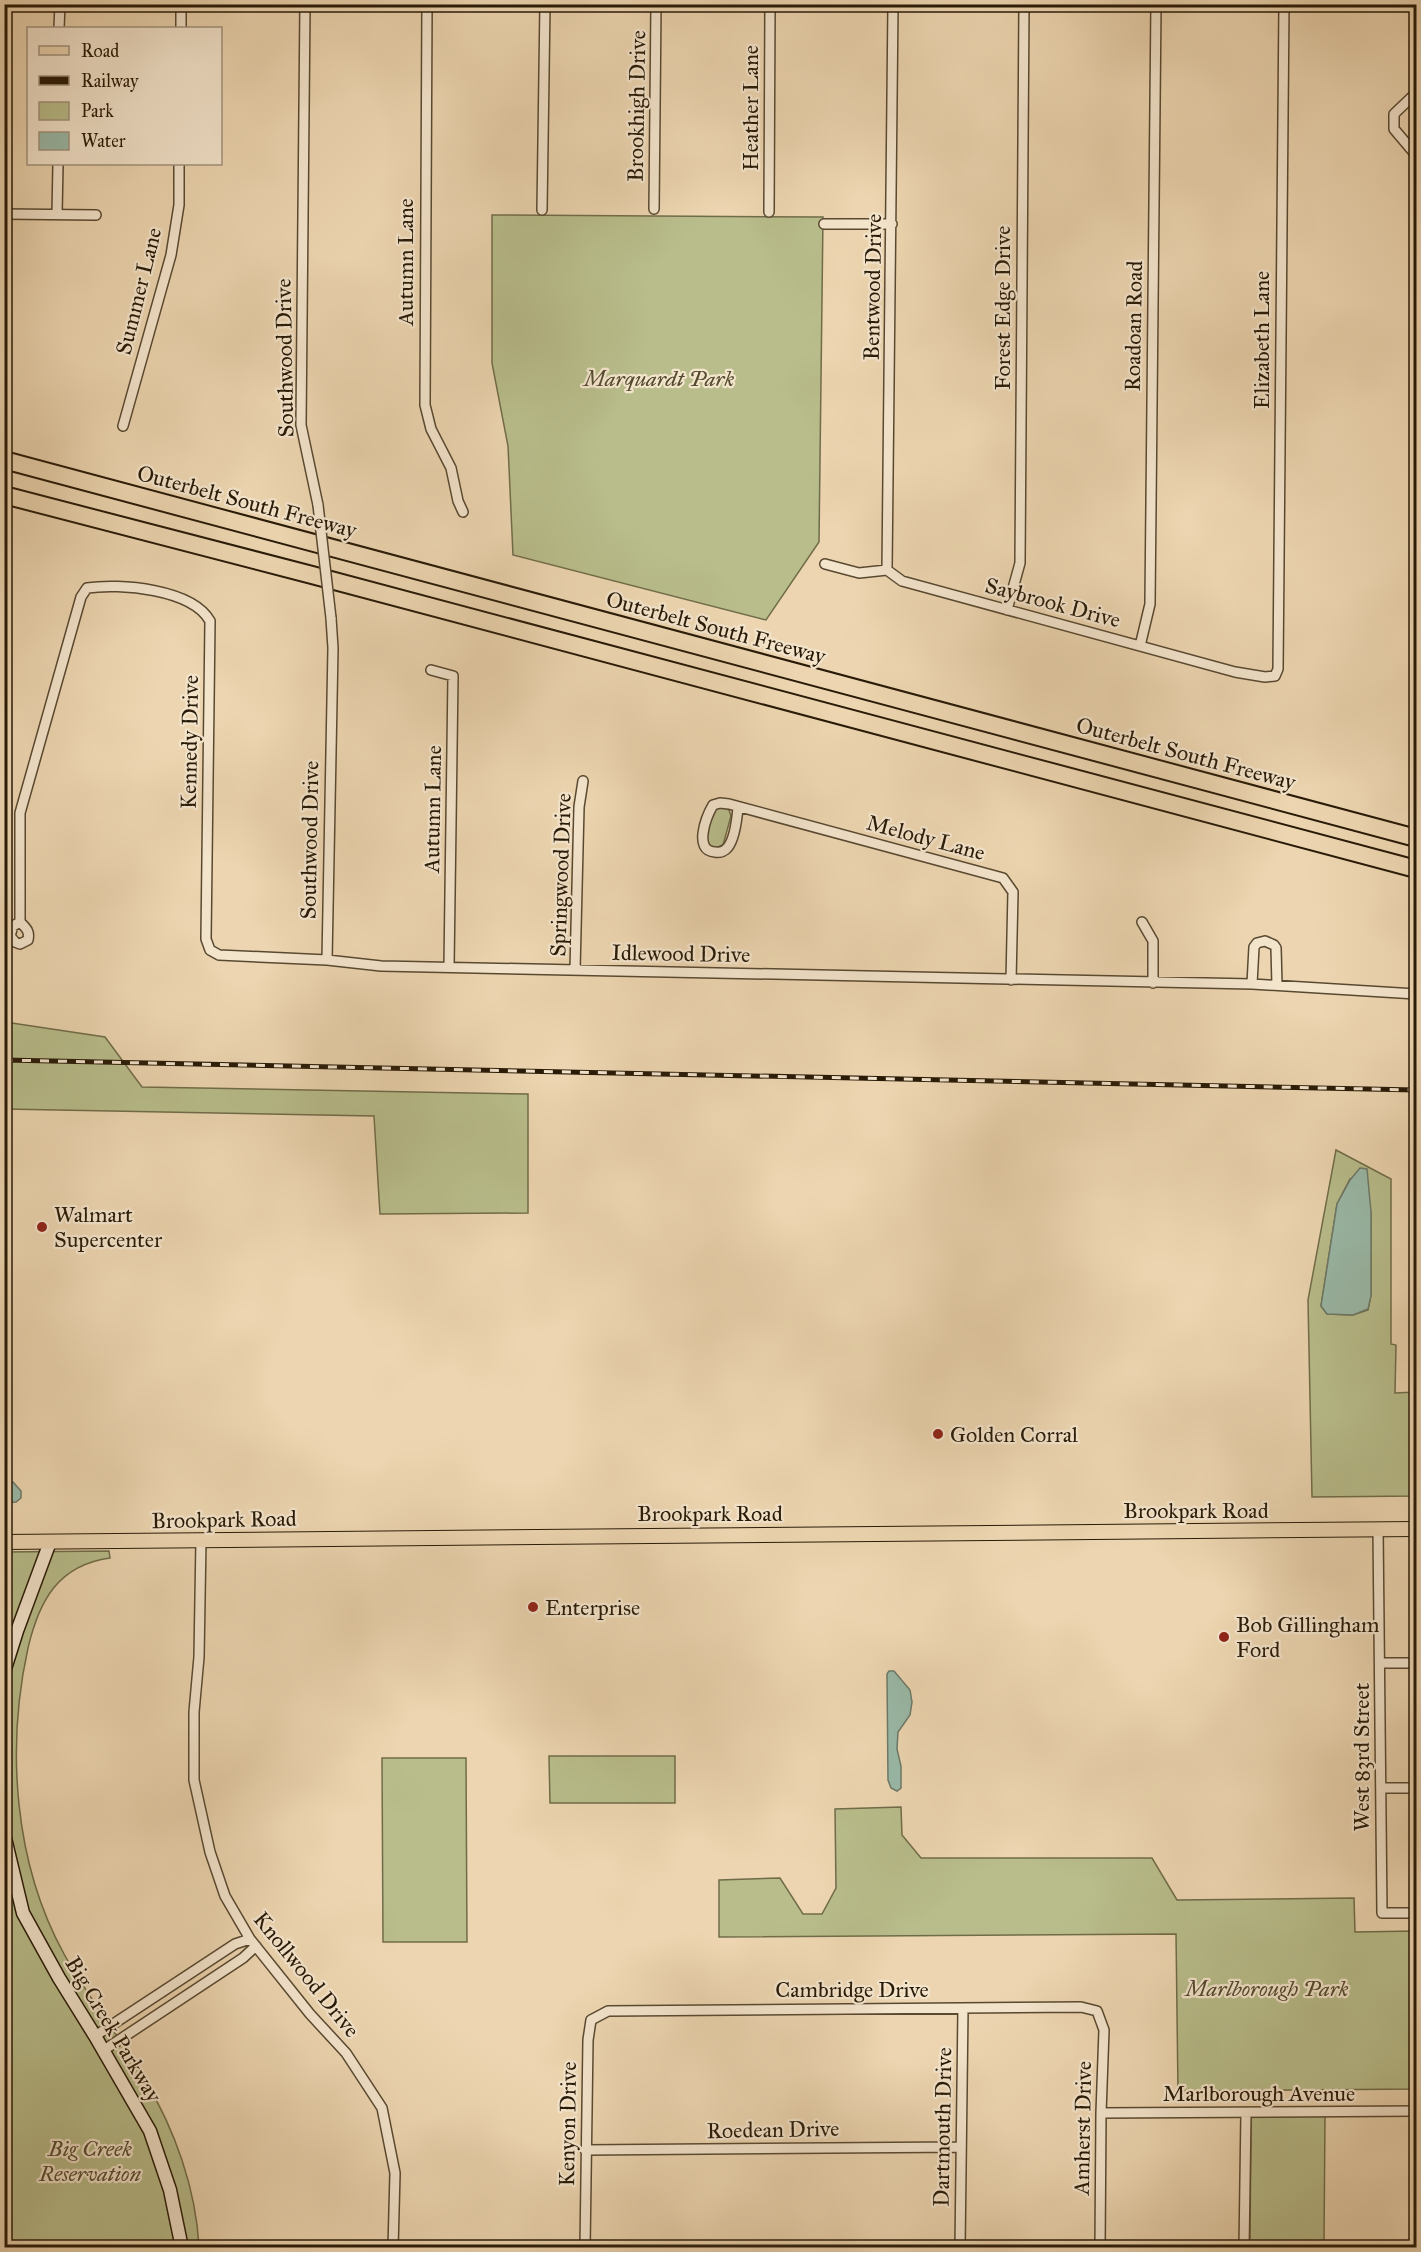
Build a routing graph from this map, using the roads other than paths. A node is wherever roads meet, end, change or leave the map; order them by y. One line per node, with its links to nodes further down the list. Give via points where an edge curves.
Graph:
1 (60, 4): 12 (street)
2 (181, 4): 13 (street)
3 (305, 4): 43 (street, Southwood Drive, bridge, via 301,425 318,505 333,648)
4 (427, 4): 29 (street, Autumn Lane, via 425,405 431,429 451,468)
5 (545, 4): 19 (street)
6 (656, 4): 18 (street, Brookhigh Drive)
7 (770, 4): 20 (street, Heather Lane)
8 (893, 4): 25 (street, Bentwood Drive)
9 (1024, 4): 32 (street, Forest Edge Drive, via 1020,563)
10 (1156, 4): 33 (street, Roadoan Road, via 1150,604)
11 (1284, 4): 35 (street, Elizabeth Lane)
12 (59, 27)
13 (181, 27)
14 (1416, 93): 15 (street, via 1394,114 1394,129)
15 (1416, 155)
16 (58, 165): 22 (street)
17 (179, 165): 26 (street, Summer Lane, via 171,255)
18 (654, 208)
19 (542, 210)
20 (769, 212)
21 (4, 214): 22 (street)
22 (57, 214): 23 (street)
23 (96, 215)
24 (824, 224): 25 (street)
25 (892, 224): 31 (street, Bentwood Drive)
26 (123, 426)
27 (4, 460): 38 (highway, Outerbelt South Freeway)
28 (4, 495): 39 (highway)
29 (463, 512)
30 (825, 564): 31 (street, via 859,573)
31 (887, 570): 32 (street, Saybrook Drive, via 902,581)
32 (1007, 610): 33 (street, Saybrook Drive)
33 (1140, 646): 35 (street, Saybrook Drive, via 1235,672)
34 (431, 670): 44 (street, Autumn Lane, via 453,676)
35 (1275, 676)
36 (583, 781): 45 (street, Springwood Drive)
37 (738, 807): 37 (street, Melody Lane, via 720,803 713,806 703,836 706,849 723,852 729,846); 46 (street, Melody Lane, via 1003,879 1012,892)
38 (1416, 838)
39 (1416, 869)
40 (20, 922): 42 (street, Kennedy Drive, via 20,813 81,597 87,588 135,586 189,603 204,610 210,621 206,939)
41 (1142, 922): 47 (street, via 1153,941)
42 (210, 950): 43 (street, Idlewood Drive, via 226,957)
43 (327, 960): 44 (street, Idlewood Drive)
44 (449, 967): 45 (street, Idlewood Drive)
45 (575, 970): 46 (street, Idlewood Drive)
46 (1011, 980): 47 (street, Idlewood Drive)
47 (1153, 983): 48 (street, Idlewood Drive)
48 (1252, 984): 49 (street, Idlewood Drive); 49 (street, via 1254,947 1265,941 1276,948)
49 (1277, 985): 50 (street, Idlewood Drive)
50 (1416, 994)
51 (1378, 1529): 52 (main road, Brookpark Road); 53 (main road, Brookpark Road); 56 (street, West 83rd Street)
52 (1416, 1529)
53 (201, 1540): 55 (main road, Brookpark Road); 63 (street, Knollwood Drive, via 194,1780 216,1872 225,1896)
54 (4, 1542): 55 (main road, Brookpark Road)
55 (50, 1542): 58 (street)
56 (1381, 1663): 57 (street); 59 (street, West 83rd Street)
57 (1416, 1663)
58 (4, 1672)
59 (1381, 1788): 60 (street); 62 (street, West 83rd Street, via 1382,1913)
60 (1416, 1788)
61 (4, 1834): 71 (street, Big Creek Parkway, via 23,1913)
62 (1416, 1913)
63 (253, 1942): 64 (street, via 235,1944); 65 (street, via 243,1958); 79 (street, Knollwood Drive, via 346,2053 382,2108 395,2173)
64 (197, 1969): 65 (street); 66 (street)
65 (206, 1982): 70 (street)
66 (150, 2000): 70 (street); 71 (street)
67 (963, 2008): 68 (street, Cambridge Drive); 69 (street, Cambridge Drive, via 1081,2007); 76 (street, Dartmouth Drive)
68 (608, 2011): 77 (street, Kenyon Drive, via 591,2020)
69 (1097, 2011): 74 (street, Amherst Drive, via 1104,2030)
70 (160, 2013): 72 (street)
71 (95, 2036): 72 (street, Big Creek Parkway)
72 (104, 2050): 78 (street, Big Creek Parkway, via 150,2131 170,2190)
73 (1416, 2111): 75 (street, Marlborough Avenue)
74 (1101, 2113): 75 (street, Marlborough Avenue); 82 (street, Amherst Drive)
75 (1246, 2113): 83 (street)
76 (961, 2147): 77 (street, Roedean Drive); 81 (street, Dartmouth Drive)
77 (585, 2150): 80 (street, Kenyon Drive)
78 (182, 2247)
79 (393, 2247)
80 (585, 2247)
81 (960, 2247)
82 (1100, 2247)
83 (1244, 2247)

